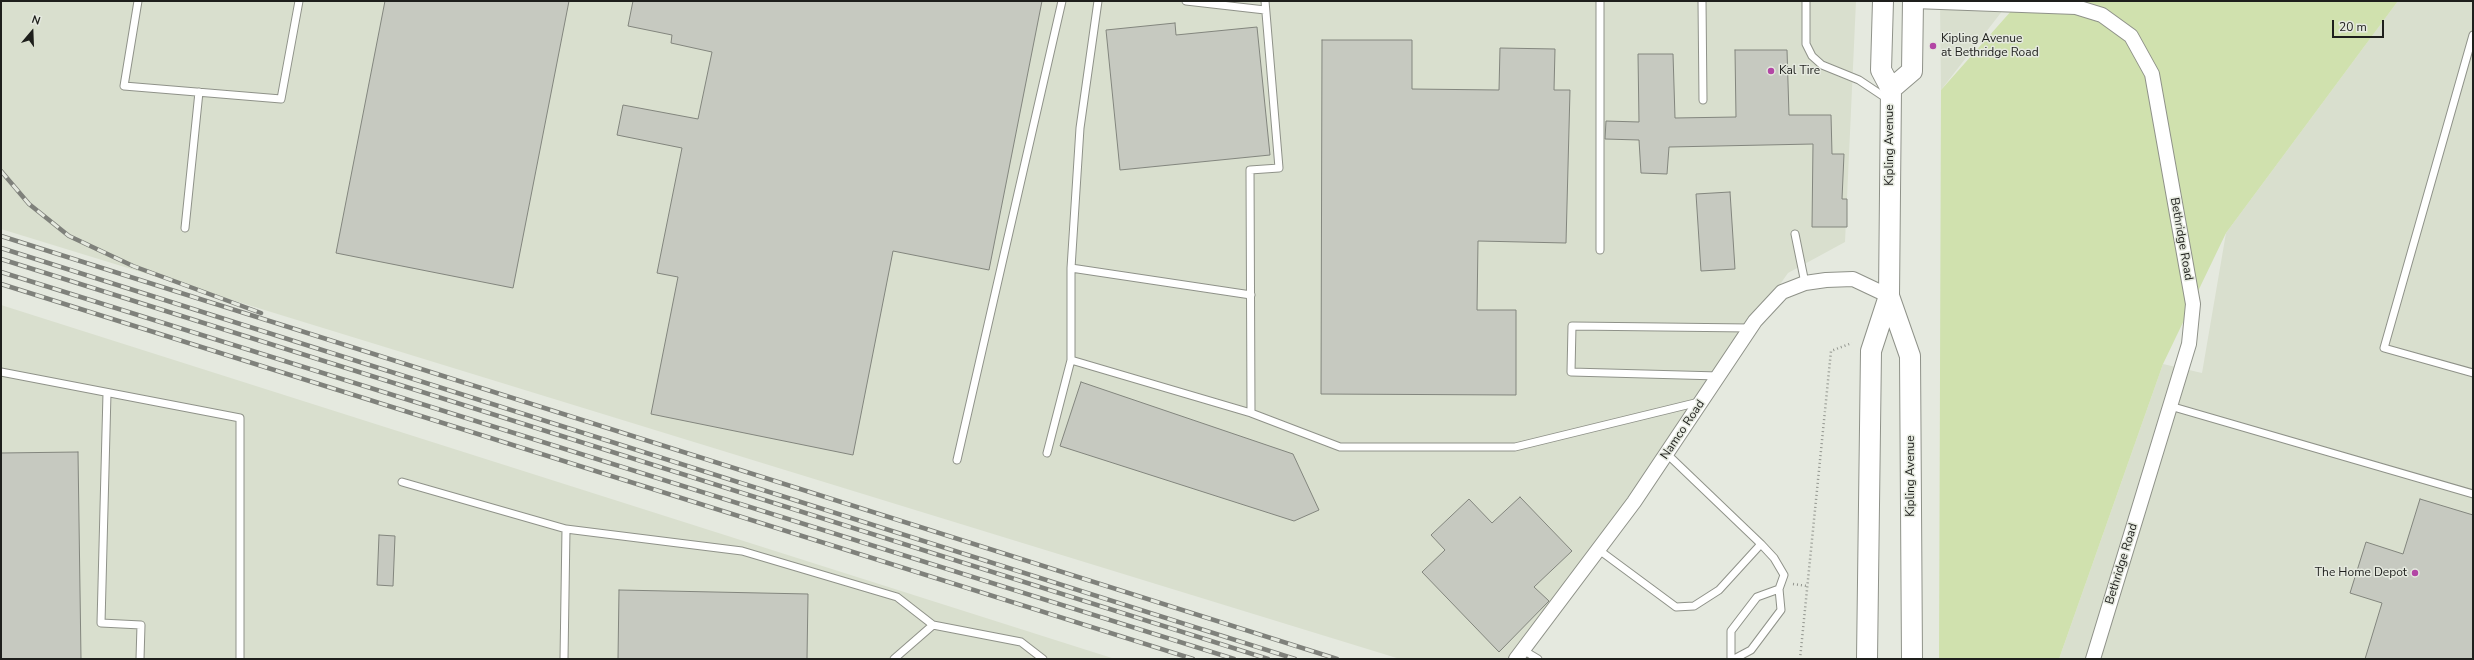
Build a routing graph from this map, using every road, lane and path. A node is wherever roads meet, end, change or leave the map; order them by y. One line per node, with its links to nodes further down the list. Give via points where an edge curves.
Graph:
1 (138, 1): 15 (lane, via 124,86)
2 (299, 1): 15 (lane, via 281,99)
3 (1062, 1): 37 (lane)
4 (1098, 1): 21 (lane, via 1080,128)
5 (1186, 1): 13 (lane)
6 (1265, 1): 13 (lane)
7 (1600, 1): 20 (lane)
8 (1702, 1): 17 (lane)
9 (1806, 1): 16 (lane, via 1806,44 1812,56 1822,65)
10 (1883, 1): 16 (main road, Kipling Avenue, via 1880,70)
11 (1914, 1): 12 (street, Bethridge Road); 16 (main road, Kipling Avenue, via 1912,71)
12 (2015, 3): 33 (street, Bethridge Road, via 2076,7 2102,15 2131,36 2152,74 2193,304 2189,344)
13 (1265, 10): 23 (lane, via 1279,168 1250,170)
14 (2473, 35): 29 (lane, via 2384,348)
15 (199, 92): 18 (lane)
16 (1891, 95): 24 (main road, Kipling Avenue)
17 (1703, 100)
18 (185, 228)
19 (1795, 234): 22 (lane)
20 (1600, 250)
21 (1071, 268): 23 (lane); 27 (lane)
22 (1805, 283): 24 (street, Namco Road, via 1854,279); 25 (street, Namco Road, via 1782,292)
23 (1251, 295): 34 (lane)
24 (1889, 296): 54 (main road, Kipling Avenue, via 1871,351); 55 (main road, Kipling Avenue, via 1910,356)
25 (1750, 328): 30 (street, Namco Road); 30 (lane, via 1572,326 1571,372)
26 (1852, 343): 53 (path, via 1831,351)
27 (1071, 360): 34 (lane); 35 (lane)
28 (1, 372): 31 (lane)
29 (2473, 373)
30 (1720, 376): 32 (street, Namco Road)
31 (107, 393): 46 (lane, via 101,623 141,625); 47 (lane, via 240,418)
32 (1703, 400): 34 (lane, via 1515,447 1340,448); 36 (street, Namco Road)
33 (2170, 406): 39 (lane); 56 (street, Bethridge Road)
34 (1251, 413)
35 (1047, 453)
36 (1667, 454): 41 (lane); 42 (street, Namco Road)
37 (957, 460)
38 (402, 482): 40 (lane)
39 (2473, 494)
40 (566, 529): 44 (lane, via 742,551 897,597); 48 (lane)
41 (1761, 544): 42 (lane, via 1719,590 1694,606 1676,607); 43 (lane, via 1774,558 1784,575)
42 (1599, 550): 45 (street, Namco Road)
43 (1779, 589): 52 (lane, via 1781,610 1751,650); 52 (lane, via 1757,597 1731,631)
44 (933, 625): 49 (lane); 50 (lane, via 1021,642)
45 (1520, 654): 51 (lane)
46 (140, 659)
47 (240, 659)
48 (564, 659)
49 (894, 659)
50 (1043, 659)
51 (1538, 659)
52 (1732, 659)
53 (1800, 659)
54 (1867, 659)
55 (1912, 659)
56 (2093, 659)

